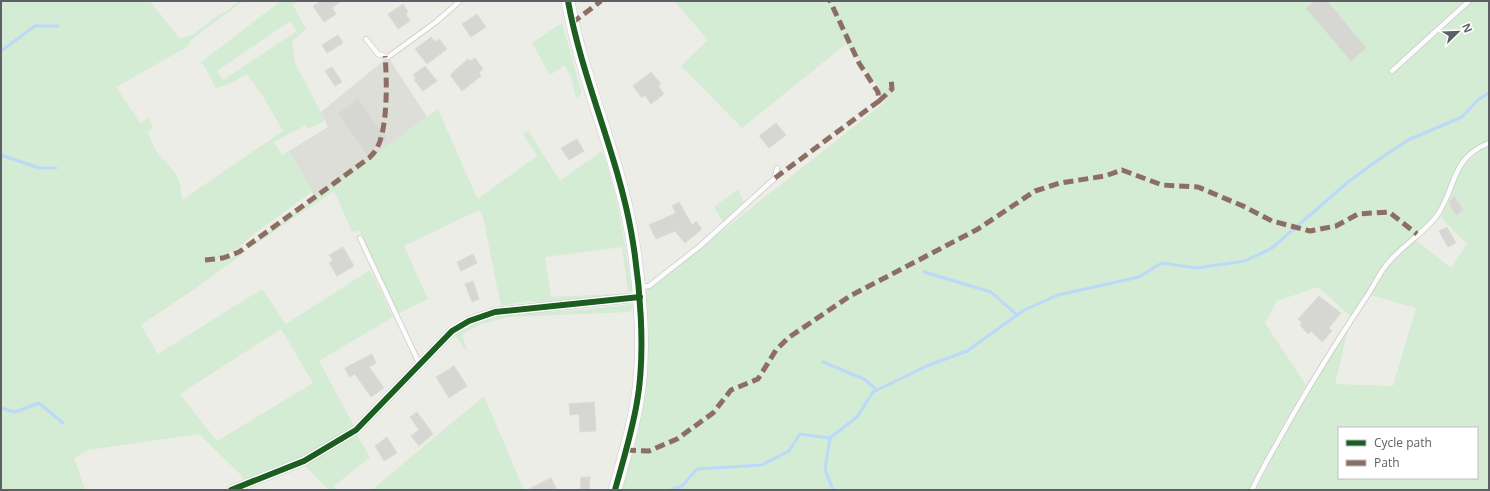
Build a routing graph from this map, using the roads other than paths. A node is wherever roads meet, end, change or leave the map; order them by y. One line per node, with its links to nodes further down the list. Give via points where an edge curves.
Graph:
1 (460, 1): 4 (lane, via 388,57 378,54)
2 (568, 1): 9 (street, via 573,31 631,230)
3 (1469, 1): 5 (lane)
4 (366, 39)
5 (1392, 71)
6 (1489, 143): 13 (lane, via 1475,150 1462,162 1437,215 1384,268 1306,390)
7 (778, 168): 9 (lane, via 775,178 700,246)
8 (360, 238): 10 (lane)
9 (639, 292): 10 (street, via 495,312 469,321 452,331); 12 (street, via 641,363 638,401)
10 (419, 363): 11 (street, via 356,430 304,460)
11 (231, 490)
12 (615, 490)
13 (1252, 490)

